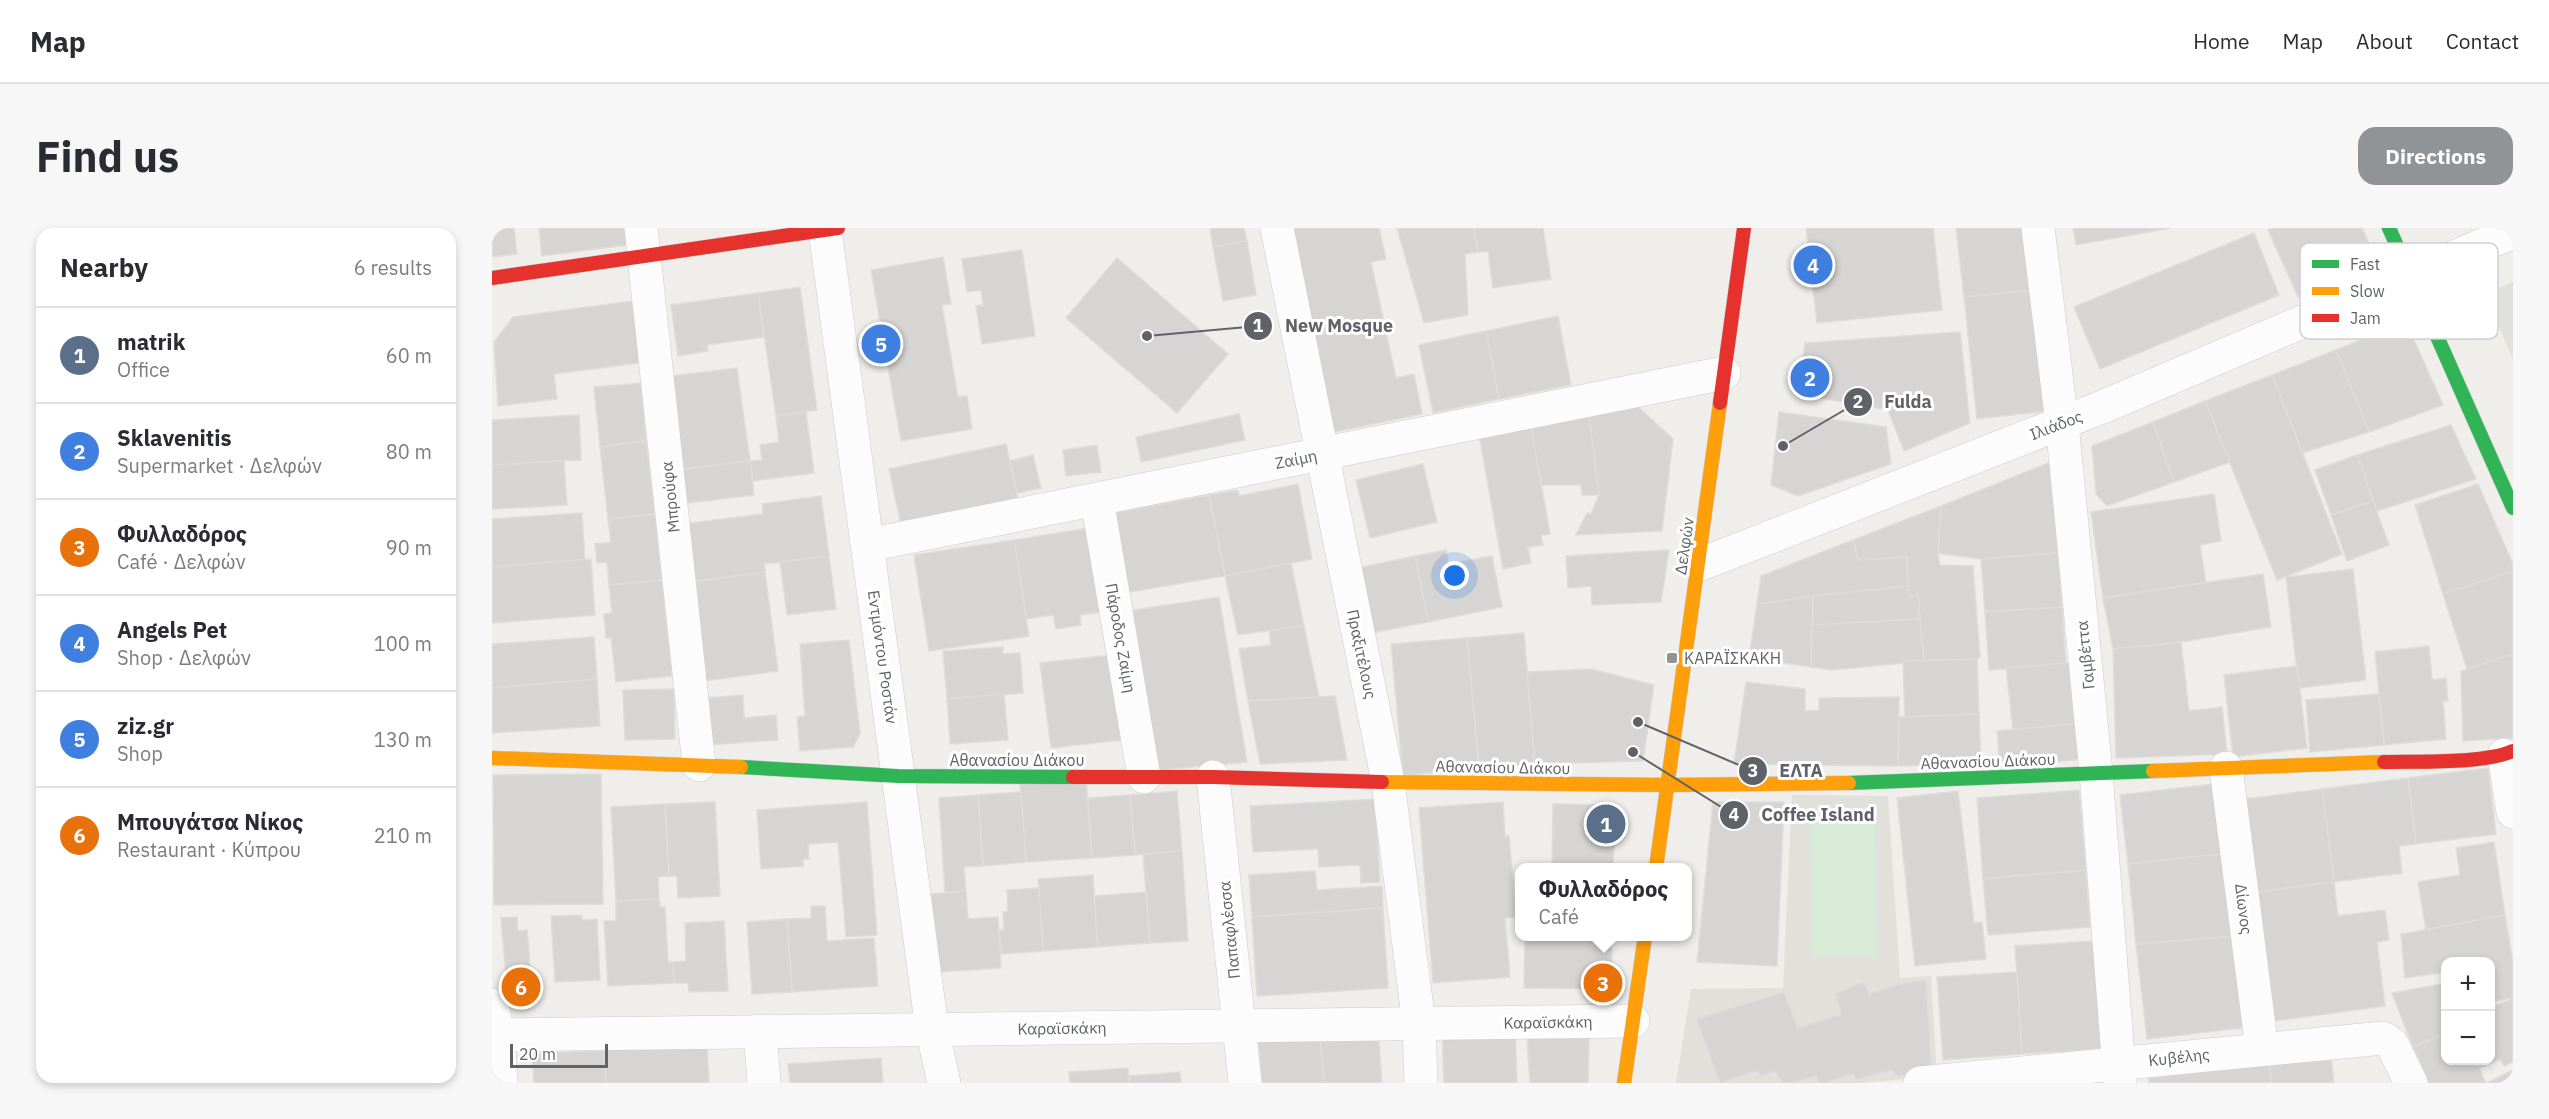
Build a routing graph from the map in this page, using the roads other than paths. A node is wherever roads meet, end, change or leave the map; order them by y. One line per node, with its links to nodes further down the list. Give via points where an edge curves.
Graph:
1 (1277, 228): 15 (street, Πραξιτέλους)
2 (1744, 228): 13 (street, Δελφών)
3 (2038, 228): 14 (street, Γαμβέττα)
4 (2389, 228): 8 (street)
5 (832, 229): 7 (street); 18 (street, Εντμόντου Ροστάν)
6 (2513, 232): 9 (street, Ιλιάδος)
7 (642, 242): 10 (street); 22 (street, Μπρούφα)
8 (2395, 243)
9 (2488, 243)
10 (492, 278)
11 (2300, 323): 14 (street, Ιλιάδος)
12 (2438, 339): 17 (street)
13 (1724, 373): 15 (street, Ζαίμη); 19 (street, Δελφών)
14 (2062, 423): 19 (street, Ιλιάδος); 24 (street, Γαμβέττα)
15 (1321, 454): 16 (street, Ζαίμη); 28 (street, Πραξιτέλους)
16 (1097, 499): 18 (street, Ζαίμη); 26 (street, Πάροδος Ζαίμη)
17 (2513, 507)
18 (868, 545): 25 (street, Εντμόντου Ροστάν)
19 (1698, 565): 29 (street, Δελφών)
20 (2508, 753): 23 (street, Αθανασίου Διάκου); 30 (street)
21 (492, 758): 22 (street, Αθανασίου Διάκου)
22 (699, 765): 25 (street, Αθανασίου Διάκου)
23 (2226, 768): 24 (street, Αθανασίου Διάκου); 39 (street, Δίωνος)
24 (2096, 773): 29 (street, Αθανασίου Διάκου, via 1852,783); 40 (street, Γαμβέττα)
25 (898, 776): 26 (street, Αθανασίου Διάκου); 37 (street, Εντμόντου Ροστάν)
26 (1144, 777): 27 (street, Αθανασίου Διάκου)
27 (1213, 777): 28 (street, Αθανασίου Διάκου); 36 (street, Παπαφλέσσα)
28 (1388, 782): 29 (street, Αθανασίου Διάκου); 34 (street, Πραξιτέλους)
29 (1669, 785): 31 (street, Δελφών)
30 (2513, 812)
31 (1657, 863)
32 (1644, 941): 33 (street)
33 (1633, 1021): 34 (street, Καραϊσκάκη); 46 (street)
34 (1419, 1024): 36 (street, Καραϊσκάκη); 45 (street, Πραξιτέλους)
35 (494, 1025): 38 (street, Καραϊσκάκη); 41 (street)
36 (1239, 1026): 37 (street, Καραϊσκάκη); 44 (street, Παπαφλέσσα)
37 (932, 1029): 38 (street, Καραϊσκάκη); 43 (street, Εντμόντου Ροστάν)
38 (760, 1031): 42 (street)
39 (2262, 1049): 40 (street, Κυβέλης); 48 (street, Κυβέλης, via 2383,1038 2392,1044)
40 (2120, 1073): 47 (street, Κυβέλης)
41 (501, 1083)
42 (765, 1083)
43 (944, 1083)
44 (1245, 1083)
45 (1421, 1083)
46 (1624, 1083)
47 (1920, 1083)
48 (2411, 1083)

